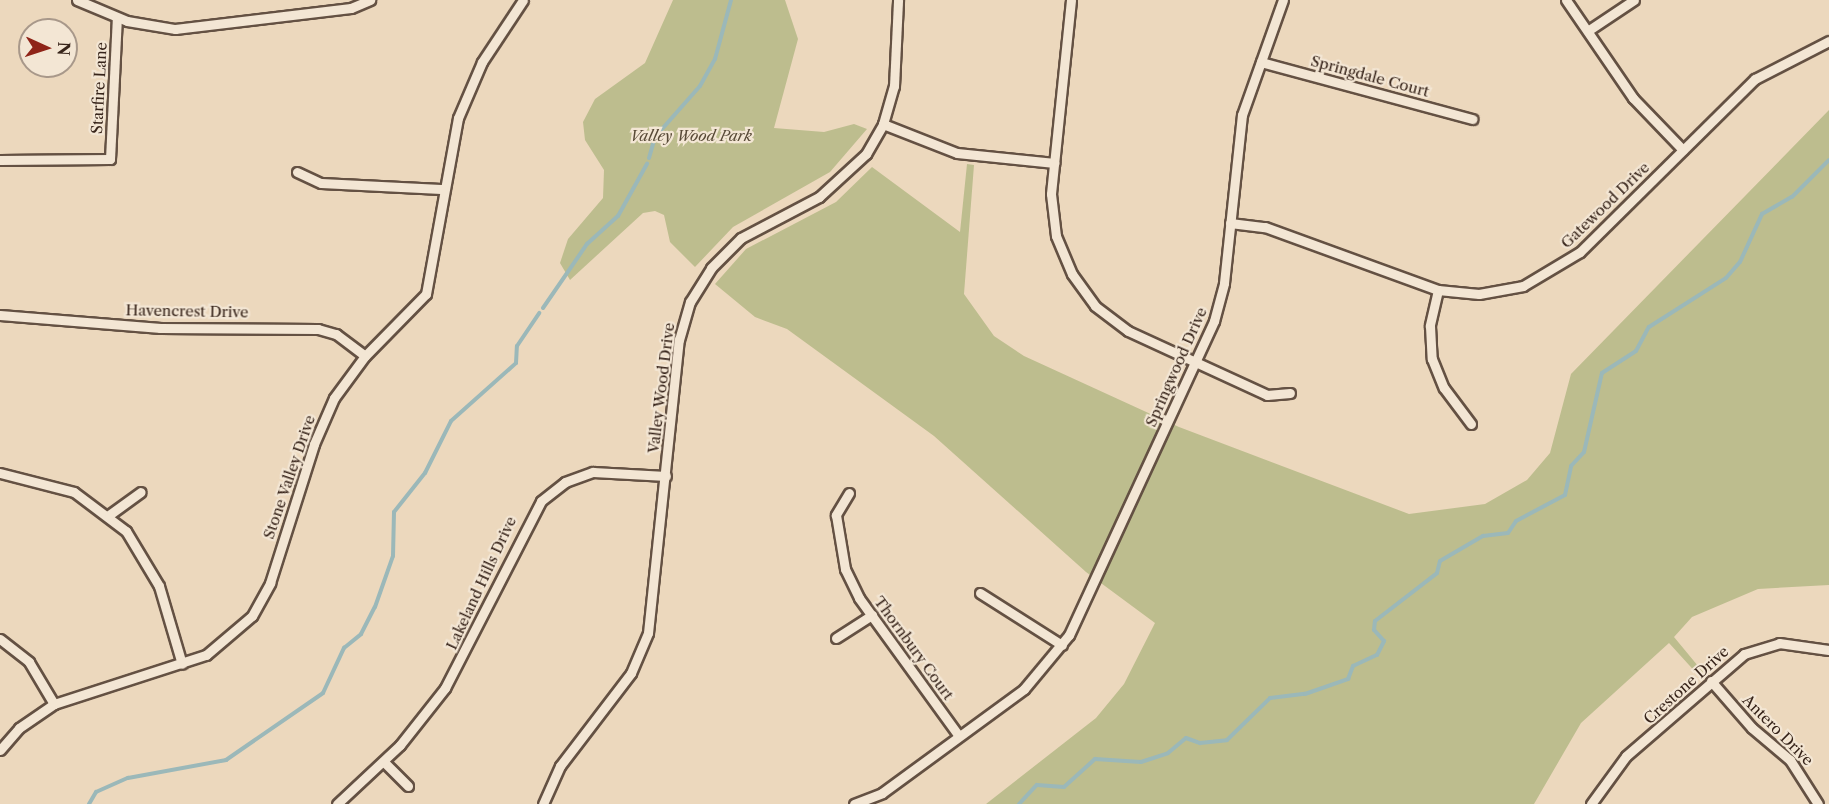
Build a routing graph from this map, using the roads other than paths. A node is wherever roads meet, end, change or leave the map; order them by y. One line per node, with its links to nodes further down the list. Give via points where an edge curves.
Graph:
1 (77, 0): 9 (street)
2 (370, 0): 9 (street, via 351,8 205,28)
3 (523, 0): 19 (street, Stone Valley Drive, via 470,87)
4 (898, 0): 14 (street, Valley Wood Drive, via 894,86)
5 (1071, 0): 17 (street)
6 (1283, 0): 12 (street, Springwood Drive)
7 (1566, 0): 10 (street)
8 (1634, 0): 10 (street)
9 (117, 18): 16 (street, Starfire Lane, via 110,159)
10 (1589, 30): 15 (street, via 1633,98)
11 (1829, 40): 15 (street, Gatewood Drive, via 1772,66)
12 (1261, 62): 13 (street, Springdale Court); 20 (street, Springwood Drive, via 1237,138)
13 (1472, 119)
14 (883, 124): 17 (street, via 957,153); 28 (street, Valley Wood Drive, via 866,154 837,184 741,238 699,285 680,340)
15 (1683, 150): 21 (street, Gatewood Drive, via 1580,252 1542,278 1490,293)
16 (0, 160)
17 (1054, 163): 24 (street, via 1056,236 1082,290 1128,331)
18 (297, 172): 19 (street, via 321,183)
19 (441, 189): 23 (street, Stone Valley Drive, via 435,266 426,294)
20 (1230, 223): 21 (street, Gatewood Drive, via 1265,227); 24 (street, Springwood Drive, via 1220,302)
21 (1438, 290): 26 (street, via 1430,326 1432,359 1444,388)
22 (0, 315): 23 (street, Havencrest Drive, via 160,328 318,329 336,334)
23 (365, 356): 38 (street, Stone Valley Drive, via 323,421 262,600 224,644)
24 (1195, 363): 25 (street, via 1267,395); 36 (street, Springwood Drive)
25 (1290, 393)
26 (1471, 424)
27 (0, 473): 31 (street, via 53,484)
28 (666, 476): 43 (street, Lakeland Hills Drive, via 593,472 565,482 541,501 463,658 424,716); 46 (street, Valley Wood Drive, via 653,612 641,654 619,692 560,766)
29 (141, 492): 31 (street)
30 (849, 493): 33 (street, Thornbury Court, via 836,515 837,538 845,569)
31 (110, 515): 38 (street, via 150,567)
32 (980, 593): 36 (street)
33 (872, 615): 34 (street); 41 (street, Thornbury Court)
34 (836, 638)
35 (0, 639): 40 (street, via 29,662)
36 (1062, 645): 41 (street, Springwood Drive, via 1030,684)
37 (1829, 650): 39 (street, Crestone Drive, via 1804,644 1764,646)
38 (182, 664): 40 (street, Stone Valley Drive)
39 (1711, 681): 48 (street, Crestone Drive, via 1626,756); 49 (street, Antero Drive, via 1752,728 1790,760)
40 (54, 704): 42 (street, Stone Valley Drive, via 19,728)
41 (959, 736): 47 (street, via 882,793)
42 (0, 750)
43 (384, 762): 44 (street); 45 (street, Lakeland Hills Drive)
44 (408, 786)
45 (337, 804)
46 (543, 804)
47 (854, 804)
48 (1591, 804)
49 (1818, 804)

